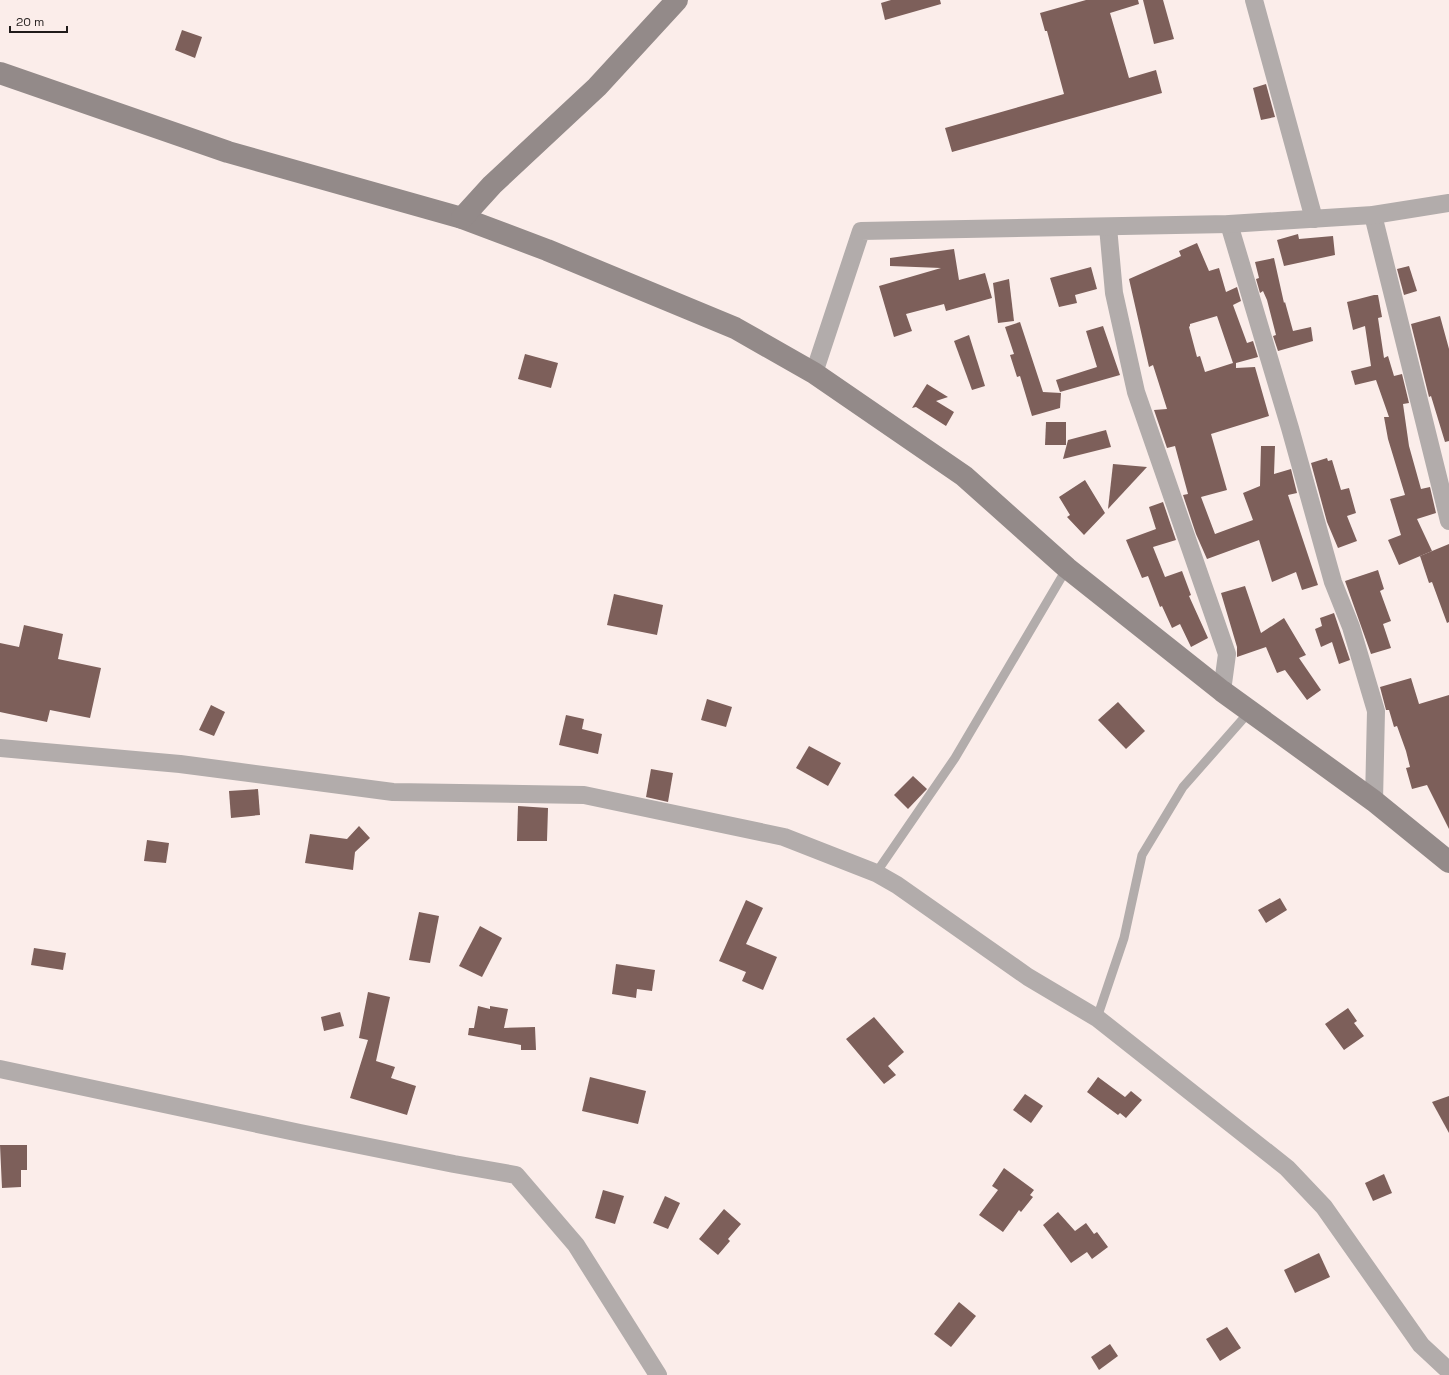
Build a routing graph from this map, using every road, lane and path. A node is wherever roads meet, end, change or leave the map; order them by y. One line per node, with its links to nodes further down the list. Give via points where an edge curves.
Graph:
1 (676, 0): 6 (main road, via 597,87 492,185)
2 (1254, 0): 7 (street)
3 (0, 73): 6 (main road, via 228,152)
4 (1449, 203): 5 (street)
5 (1373, 215): 7 (street); 11 (street)
6 (462, 218): 10 (main road, via 547,250 735,328)
7 (1314, 219): 8 (street)
8 (1229, 224): 9 (street); 16 (street, via 1333,582 1351,628 1376,711)
9 (1108, 227): 10 (street, via 861,231); 13 (street, via 1114,293 1136,392 1227,654)
10 (814, 373): 12 (main road, via 964,476)
11 (1449, 521)
12 (1067, 568): 13 (main road); 18 (lane, via 955,758)
13 (1222, 691): 14 (main road)
14 (1250, 711): 16 (main road); 19 (lane, via 1184,787 1142,855 1124,938)
15 (0, 748): 18 (street, via 180,764 393,792 584,795 784,837)
16 (1374, 801): 17 (main road)
17 (1449, 862)
18 (876, 873): 19 (street, via 897,885 1028,978)
19 (1097, 1018): 21 (street, via 1287,1168 1324,1207 1421,1345)
20 (0, 1069): 22 (street, via 300,1133 516,1175 576,1245)
21 (1449, 1371)
22 (658, 1375)

